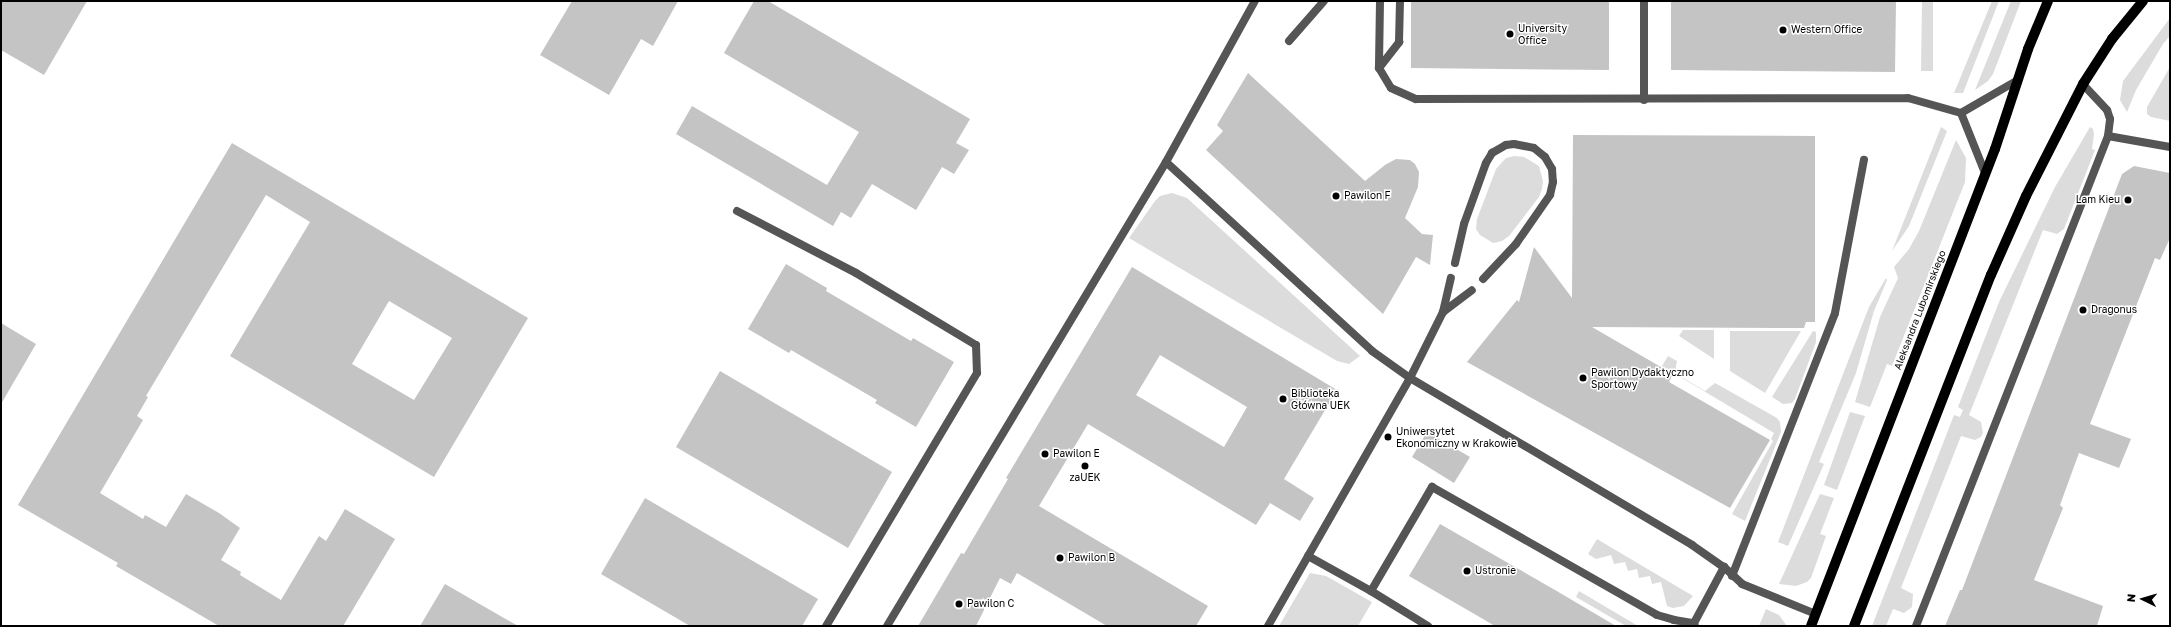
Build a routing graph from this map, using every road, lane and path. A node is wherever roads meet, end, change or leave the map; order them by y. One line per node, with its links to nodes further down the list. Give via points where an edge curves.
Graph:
1 (1255, 1): 17 (street)
2 (1324, 1): 8 (street)
3 (1380, 1): 9 (street)
4 (1400, 1): 9 (street, via 1399,42)
5 (1644, 1): 12 (street)
6 (2048, 1): 10 (main road, Aleksandra Lubomirskiego)
7 (2143, 1): 11 (main road, via 2112,39)
8 (1289, 41)
9 (1379, 68): 12 (street, via 1391,88 1416,99)
10 (2018, 80): 13 (street); 18 (main road, Aleksandra Lubomirskiego)
11 (2083, 84): 14 (street, via 2107,110 2110,119); 37 (main road, via 2026,196 1991,275)
12 (1644, 100): 13 (street, via 1908,98)
13 (1961, 113): 18 (street)
14 (2108, 136): 15 (street); 38 (street)
15 (2170, 147)
16 (1864, 160): 28 (street, via 1835,313)
17 (1166, 162): 25 (street, via 1372,351); 33 (street)
18 (1985, 173): 30 (main road, Aleksandra Lubomirskiego)
19 (737, 211): 32 (street, via 856,273 976,346 977,373)
20 (1455, 263): 22 (street, via 1464,224 1492,153 1510,144 1534,148 1545,157 1552,169 1550,195 1516,244)
21 (1451, 278): 24 (street)
22 (1483, 279)
23 (1472, 290): 24 (street)
24 (1443, 312): 25 (street)
25 (1410, 378): 26 (street); 27 (street, via 1692,545)
26 (1308, 556): 29 (street); 34 (street)
27 (1724, 567): 28 (street); 31 (street)
28 (1732, 576): 30 (street, via 1742,584)
29 (1371, 591): 31 (street, via 1432,487 1657,615); 35 (street)
30 (1816, 614): 36 (main road, Aleksandra Lubomirskiego)
31 (1694, 625)
32 (826, 626)
33 (887, 626)
34 (1268, 626)
35 (1428, 626)
36 (1811, 626)
37 (1854, 626)
38 (1916, 626)

